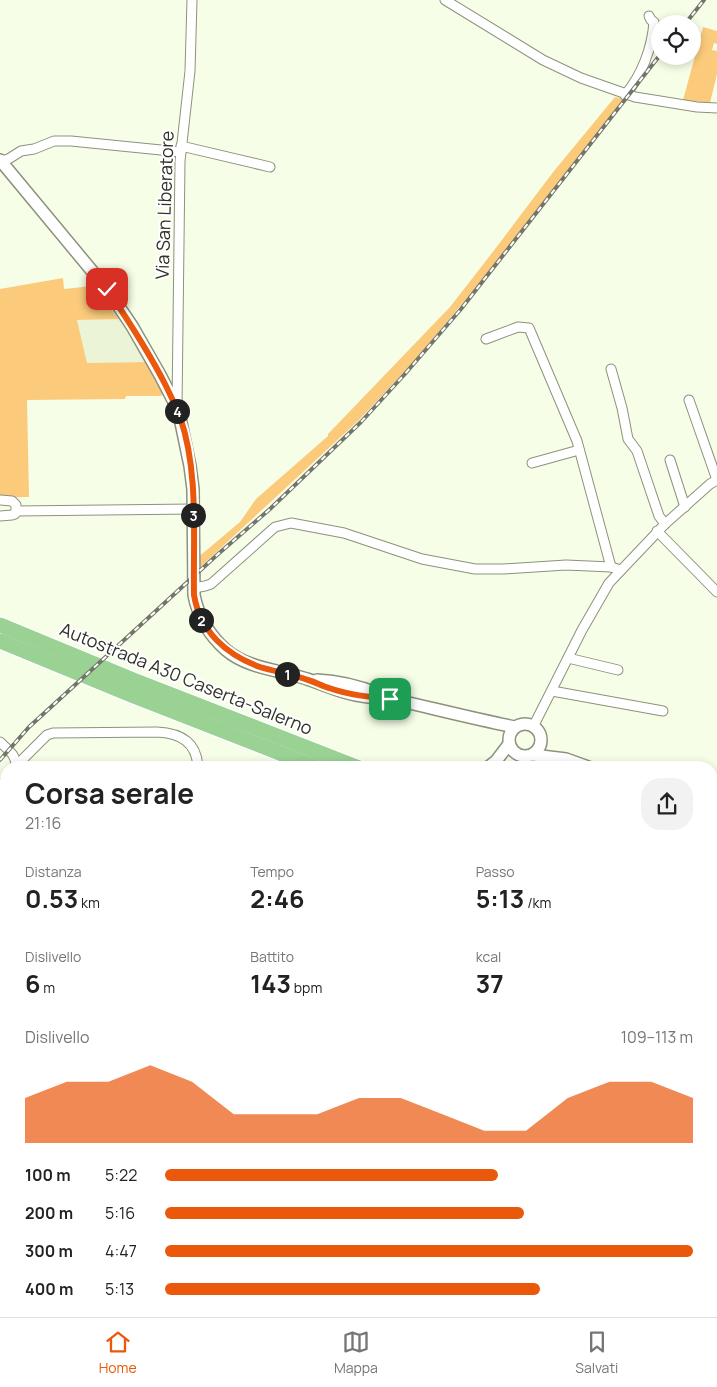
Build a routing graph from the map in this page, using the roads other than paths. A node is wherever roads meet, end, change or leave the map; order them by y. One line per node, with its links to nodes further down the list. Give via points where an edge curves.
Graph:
1 (192, 0): 6 (street, Via San Liberatore, via 190,71)
2 (445, 0): 4 (street, via 543,60)
3 (649, 16): 4 (street, via 654,22 649,47 640,74)
4 (625, 95): 5 (street)
5 (717, 108)
6 (181, 149): 7 (street, via 54,140); 8 (street); 12 (street, Via San Liberatore)
7 (0, 160): 12 (main road, via 112,296 148,353)
8 (270, 167)
9 (486, 339): 13 (street, via 518,327 529,328)
10 (610, 369): 22 (street, via 628,439 638,451)
11 (690, 400): 16 (street)
12 (177, 411): 19 (main road, via 190,466)
13 (579, 450): 15 (street); 24 (street)
14 (670, 460): 18 (street)
15 (532, 463)
16 (717, 480): 18 (street)
17 (0, 500): 20 (street, via 12,501)
18 (685, 506): 22 (street)
19 (193, 509): 20 (street); 25 (main road)
20 (16, 511): 21 (street, via 12,516)
21 (0, 516)
22 (664, 524): 23 (street)
23 (658, 531): 24 (street); 26 (street)
24 (616, 569): 25 (street, via 566,565 475,569 422,559 344,533 292,523 275,527 211,584); 29 (street)
25 (194, 591): 33 (main road, via 200,619 226,650 240,659 361,696 390,699)
26 (717, 592)
27 (0, 624): 46 (highway, Autostrada A30 Caserta-Salerno)
28 (0, 641): 45 (highway, Autostrada A30 Caserta-Salerno)
29 (568, 658): 30 (street); 31 (street)
30 (618, 670)
31 (552, 690): 32 (street); 34 (street)
32 (663, 711)
33 (474, 718): 35 (main road); 38 (main road)
34 (533, 726): 35 (main road); 36 (main road)
35 (515, 727): 38 (main road)
36 (541, 740): 40 (main road); 41 (main road)
37 (0, 742): 42 (street)
38 (509, 742): 39 (main road); 47 (main road)
39 (518, 755): 40 (main road); 48 (main road)
40 (533, 755): 41 (main road)
41 (566, 759): 49 (main road)
42 (16, 761)
43 (22, 761): 44 (street, via 47,735 53,733 171,733 192,746)
44 (197, 761)
45 (300, 761)
46 (341, 761)
47 (494, 761)
48 (501, 761)
49 (572, 761)

